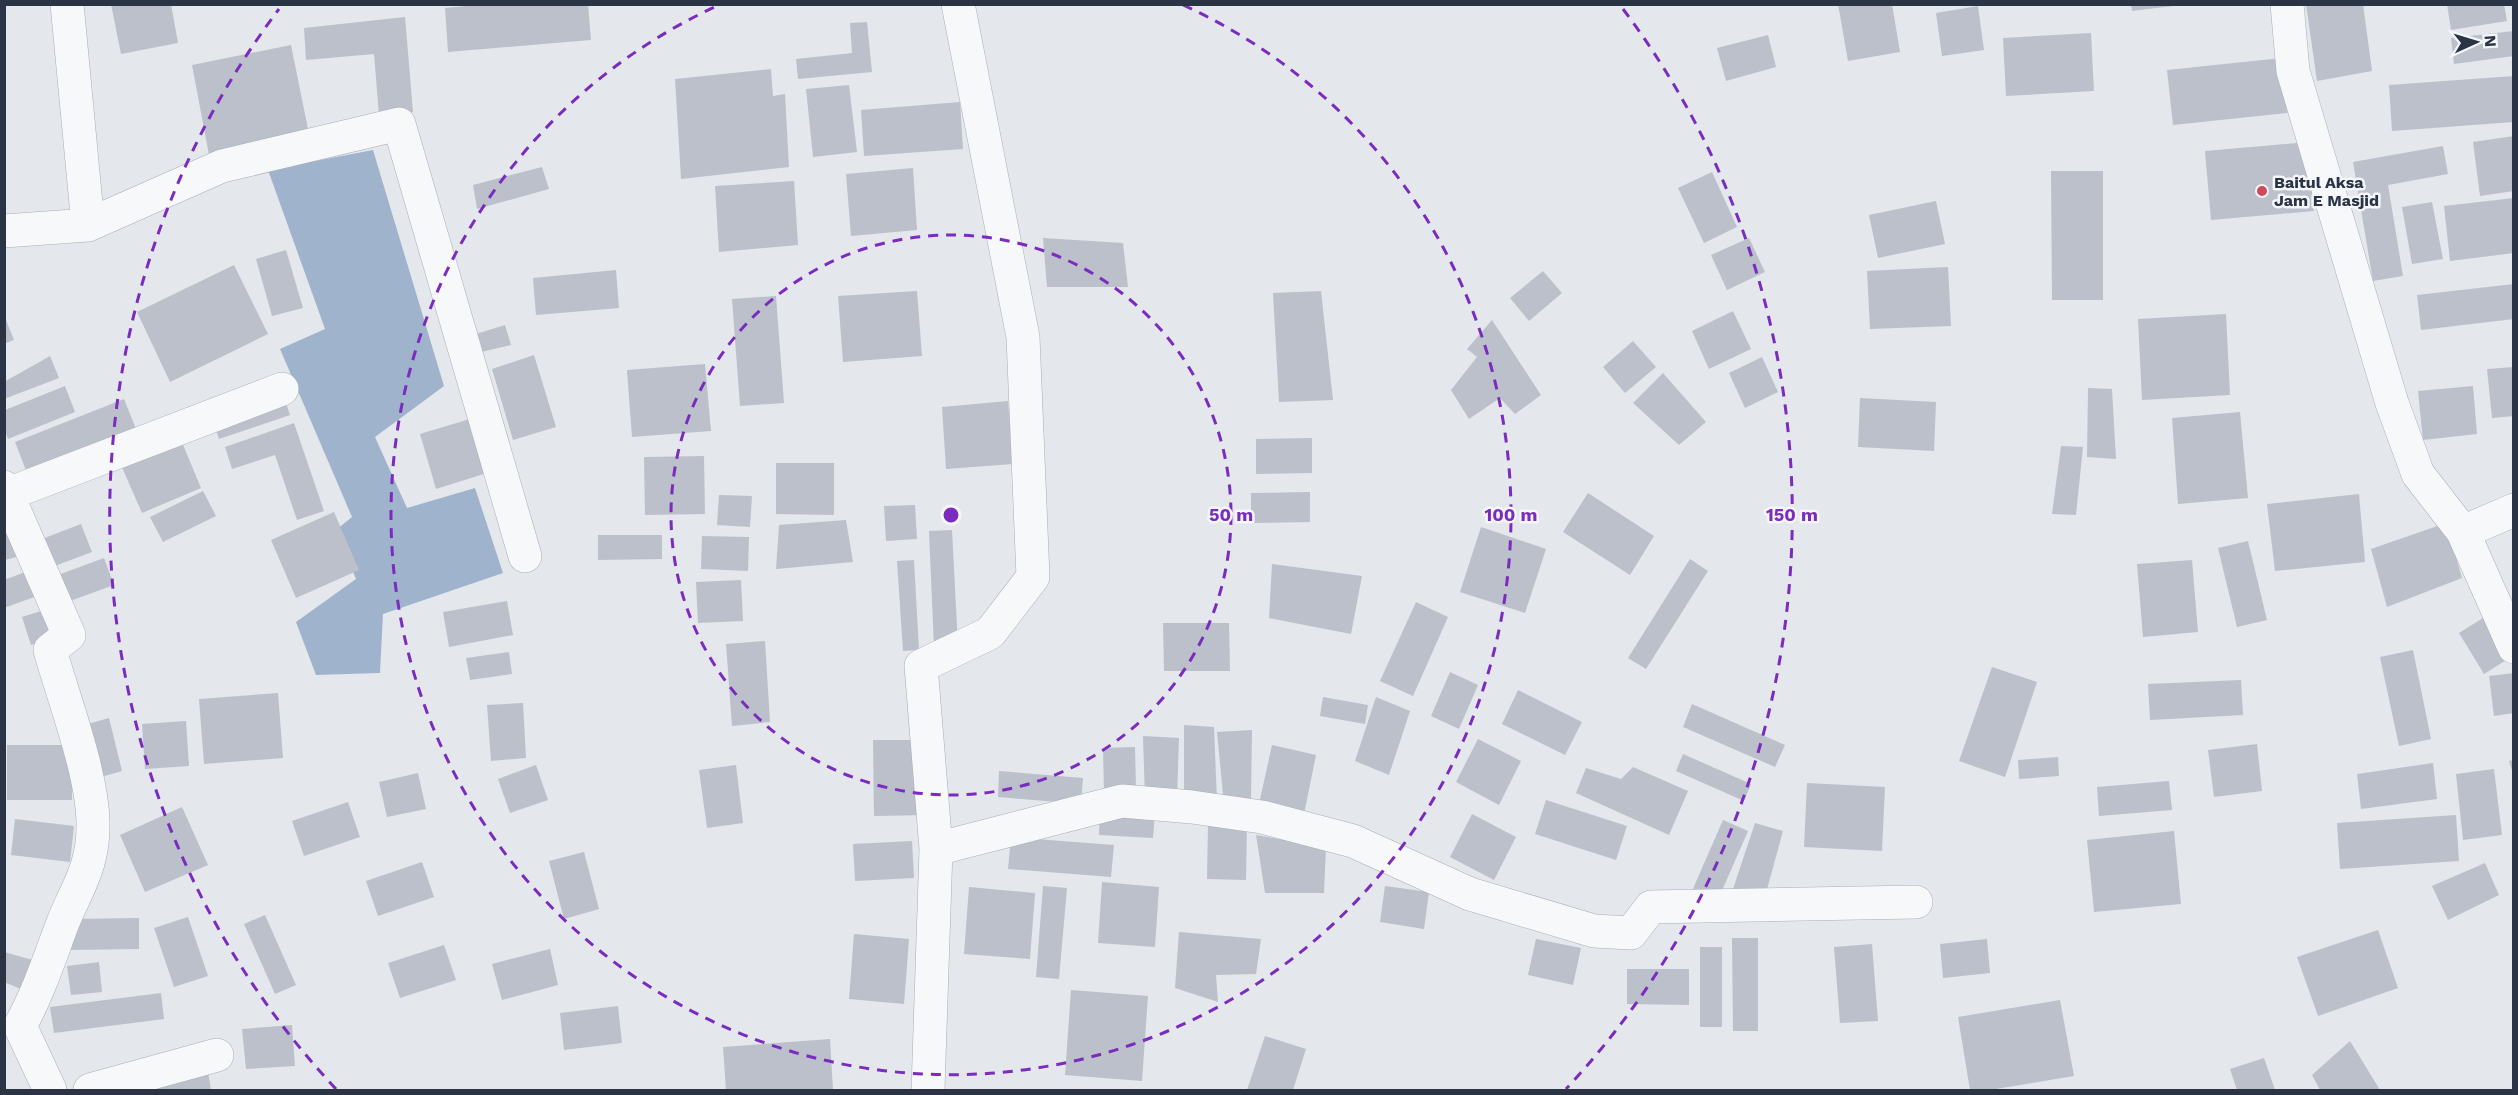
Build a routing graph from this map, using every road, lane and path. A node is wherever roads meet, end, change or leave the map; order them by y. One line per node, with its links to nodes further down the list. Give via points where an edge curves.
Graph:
1 (67, 4): 4 (street)
2 (958, 4): 12 (street, via 1023,337 1033,577 990,633 921,666)
3 (2287, 4): 9 (street, via 2293,71 2392,404 2418,474)
4 (88, 225): 5 (street); 10 (street, via 222,166 399,124)
5 (4, 231)
6 (282, 389): 7 (street)
7 (6, 490): 15 (street, via 69,635 50,650 90,793 93,824 88,867 38,993 20,1026)
8 (2514, 510): 9 (street)
9 (2463, 532): 11 (street)
10 (525, 556)
11 (2514, 647)
12 (936, 849): 13 (street, via 1122,801 1262,817 1341,838 1470,894 1594,931 1631,933 1651,907); 17 (street)
13 (1916, 902)
14 (217, 1054): 16 (street)
15 (50, 1090)
16 (90, 1090)
17 (928, 1090)

